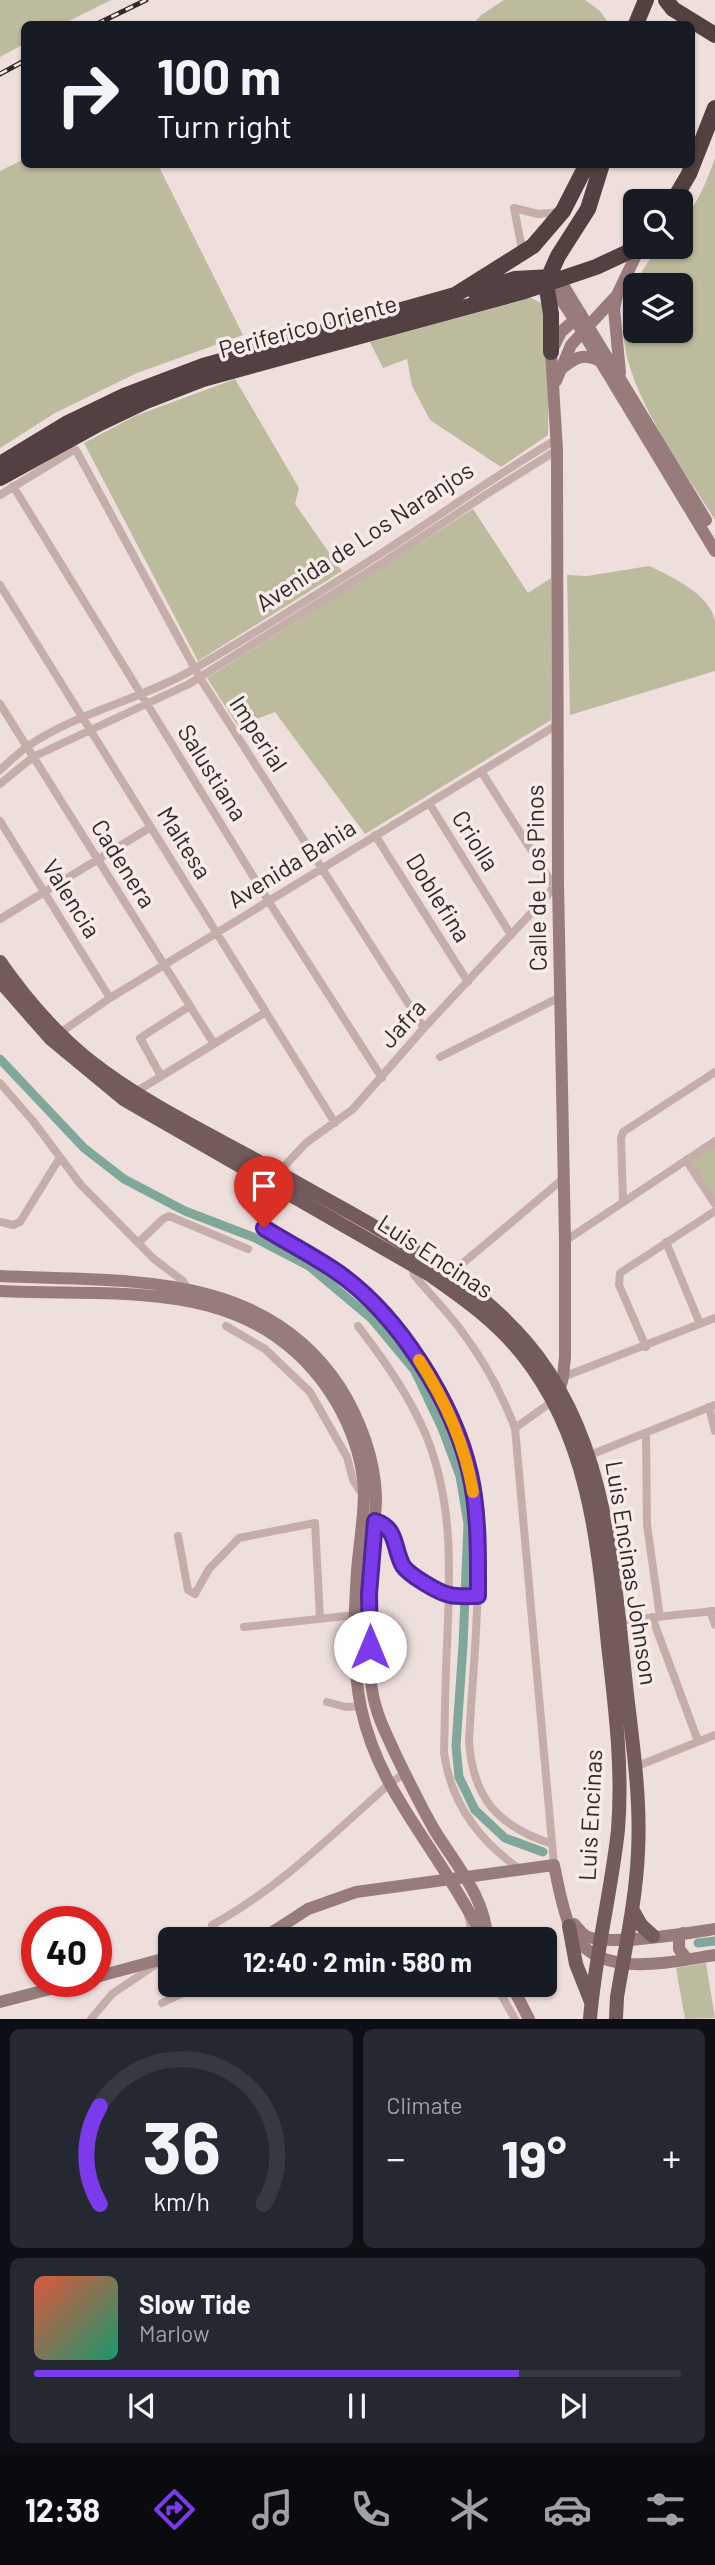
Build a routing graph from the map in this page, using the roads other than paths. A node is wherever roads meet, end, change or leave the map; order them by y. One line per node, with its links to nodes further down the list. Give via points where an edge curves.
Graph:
1 (646, 0): 3 (highway)
2 (666, 0): 4 (highway)
3 (637, 21)
4 (692, 21)
5 (695, 23): 6 (highway)
6 (715, 35)
7 (715, 108): 8 (highway)
8 (695, 159)
9 (585, 168): 13 (highway, Periferico Oriente)
10 (601, 168): 17 (highway, via 587,209 558,256)
11 (691, 168): 12 (highway)
12 (680, 189)
13 (563, 211): 15 (highway, Periferico Oriente); 15 (street, via 538,214 514,208)
14 (623, 253): 17 (highway, Periferico Oriente)
15 (523, 254): 18 (highway, Periferico Oriente)
16 (634, 259): 19 (street)
17 (552, 280): 18 (highway, via 515,279); 20 (street); 22 (highway); 29 (highway, Periferico Oriente, via 203,379 100,423)
18 (455, 295): 28 (highway, Periferico Oriente, via 203,366 124,396)
19 (617, 295): 21 (street); 25 (street, via 614,321)
20 (578, 317): 21 (street); 22 (street, via 558,336)
21 (585, 328): 23 (street); 24 (street, via 566,352); 25 (street)
22 (551, 352): 26 (street, Calle de Los Pinos)
23 (601, 362): 24 (street, via 581,356); 32 (street)
24 (560, 369): 26 (street)
25 (620, 376): 31 (street)
26 (554, 388): 27 (street, Calle de Los Pinos)
27 (557, 445): 33 (street, Avenida de Los Naranjos); 41 (street, Calle de Los Pinos)
28 (0, 464)
29 (7, 482): 30 (street); 35 (street, Imperial, via 76,450); 37 (street, Salustiana)
30 (0, 495)
31 (715, 535)
32 (715, 551)
33 (348, 580): 35 (street, Avenida de Los Naranjos); 36 (street, Avenida de Los Naranjos)
34 (0, 585): 40 (street, Maltesa)
35 (194, 668): 36 (street, Imperial); 37 (street)
36 (200, 678): 39 (street); 53 (street, Imperial)
37 (141, 695): 39 (street, Salustiana); 40 (street)
38 (0, 704): 43 (street, Cadenera)
39 (148, 705): 42 (street); 56 (street, Salustiana)
40 (82, 718): 42 (street, Maltesa); 43 (street)
41 (557, 724): 46 (street, Avenida Bahia); 54 (street, Calle de Los Pinos)
42 (89, 730): 44 (street); 50 (street, Maltesa)
43 (27, 747): 44 (street, Cadenera); 45 (street)
44 (33, 757): 47 (street); 52 (street, Cadenera)
45 (0, 770)
46 (481, 771): 48 (street, Avenida Bahia); 54 (street)
47 (0, 784)
48 (429, 803): 51 (street, Avenida Bahia); 59 (street, Criolla)
49 (0, 821): 55 (street, Valencia)
50 (151, 827): 52 (street); 58 (street, Maltesa)
51 (375, 835): 53 (street, Avenida Bahia); 63 (street, Doblefina)
52 (98, 860): 55 (street); 61 (street, Cadenera)
53 (322, 868): 56 (street, Avenida Bahia); 68 (street, Imperial)
54 (556, 885): 59 (street, Jafra); 64 (street, Calle de Los Pinos)
55 (45, 892): 57 (street); 65 (street, Valencia)
56 (269, 901): 58 (street, Avenida Bahia); 74 (street, Salustiana)
57 (0, 919)
58 (217, 933): 61 (street, Avenida Bahia); 67 (street, Maltesa)
59 (511, 935): 63 (street, Jafra)
60 (0, 962): 69 (main road, Luis Encinas Johnson)
61 (165, 967): 65 (street, Avenida Bahia); 66 (street, Cadenera)
62 (0, 981): 69 (main road)
63 (468, 982): 68 (street, Jafra)
64 (560, 997): 71 (street); 82 (street, Calle de Los Pinos)
65 (110, 998): 69 (street, Avenida Bahia)
66 (190, 1006): 70 (street, Cadenera); 73 (street, via 140,1038)
67 (266, 1012): 70 (street); 77 (street, Maltesa)
68 (424, 1028): 74 (street, Jafra)
69 (55, 1035): 76 (main road, Luis Encinas Johnson)
70 (214, 1044): 73 (street)
71 (440, 1057)
72 (715, 1072): 83 (street, via 623,1132)
73 (161, 1076): 76 (street)
74 (382, 1078): 77 (street, Jafra)
75 (0, 1083): 79 (street)
76 (130, 1096): 81 (main road, Luis Encinas Johnson)
77 (335, 1123): 81 (street, Jafra, via 306,1143)
78 (715, 1140): 80 (street)
79 (59, 1159): 86 (street, via 20,1222); 90 (street)
80 (686, 1160): 83 (street); 84 (street)
81 (274, 1177): 92 (main road, Luis Encinas); 93 (main road, Luis Encinas Johnson, via 407,1246)
82 (565, 1178): 88 (street, Calle de Los Pinos); 93 (street)
83 (623, 1200): 88 (street)
84 (715, 1204)
85 (715, 1211): 89 (street)
86 (0, 1222)
87 (264, 1228): 114 (street, via 339,1273 408,1344 431,1378 470,1474 478,1534)
88 (565, 1241): 104 (street, Calle de Los Pinos)
89 (666, 1241): 100 (street); 103 (street, via 619,1277)
90 (139, 1242): 91 (street, via 169,1216); 96 (street)
91 (247, 1250)
92 (411, 1264): 104 (main road, Luis Encinas, via 475,1308); 106 (street, via 414,1275 461,1329 488,1370)
93 (450, 1274): 104 (main road, Luis Encinas Johnson, via 517,1331)
94 (0, 1276): 95 (street)
95 (21, 1277): 96 (street, via 154,1283); 98 (street)
96 (188, 1289): 111 (street, via 240,1303 266,1316 320,1360 348,1401 366,1444 375,1484)
97 (0, 1291): 98 (street)
98 (20, 1292): 110 (street, via 182,1298 260,1324 300,1354 333,1396 358,1456)
99 (715, 1318): 100 (street)
100 (700, 1324): 103 (street)
101 (226, 1326): 110 (street, via 265,1349 310,1392)
102 (358, 1326): 113 (street, via 411,1404 435,1462 447,1509)
103 (646, 1347): 104 (street)
104 (559, 1390): 106 (street); 109 (main road, Luis Encinas Johnson)
105 (712, 1406): 107 (street); 108 (street)
106 (514, 1428): 129 (street)
107 (715, 1431)
108 (646, 1433): 109 (street); 117 (street, via 647,1525)
109 (584, 1457): 119 (main road, Luis Encinas Johnson, via 601,1501)
110 (364, 1497): 111 (street)
111 (369, 1520): 113 (street, via 391,1531 408,1573); 116 (street); 127 (street, via 372,1689 381,1724)
112 (178, 1536): 118 (street, via 188,1590 195,1594 209,1569 239,1538 314,1523)
113 (450, 1595): 114 (street); 133 (street, via 444,1753 448,1777 476,1830)
114 (477, 1596): 129 (street, via 469,1741 474,1770 484,1797 503,1821)
115 (713, 1611): 117 (street); 120 (street)
116 (355, 1615): 118 (street); 123 (street)
117 (656, 1617): 119 (street); 125 (street)
118 (320, 1618): 121 (street)
119 (612, 1622): 126 (main road, Luis Encinas Johnson); 130 (main road, Luis Encinas, via 619,1757)
120 (715, 1625)
121 (244, 1627)
122 (327, 1702): 123 (street)
123 (361, 1706): 128 (street)
124 (715, 1735): 125 (street)
125 (698, 1741): 126 (street)
126 (635, 1767): 131 (main road, Luis Encinas Johnson)
127 (405, 1773): 128 (street); 134 (street)
128 (388, 1785): 135 (street); 139 (street, via 280,1880)
129 (552, 1844): 132 (street)
130 (614, 1858): 131 (main road, via 629,1847); 131 (main road, via 622,1870); 147 (main road, Luis Encinas)
131 (638, 1859): 136 (main road, Luis Encinas Johnson)
132 (554, 1866): 133 (street); 138 (street)
133 (521, 1870): 134 (street)
134 (465, 1877): 135 (street); 143 (street, via 482,1910)
135 (449, 1879): 137 (street); 140 (street, via 356,1892 307,1909)
136 (632, 1909): 146 (main road); 148 (main road, Luis Encinas Johnson)
137 (467, 1910): 141 (street); 142 (street)
138 (568, 1919): 147 (street, via 586,1935); 150 (street, via 580,1943); 162 (main road, via 576,1964)
139 (212, 1926)
140 (280, 1927)
141 (471, 1927)
142 (478, 1927)
143 (484, 1927)
144 (715, 1929): 145 (street)
145 (683, 1933): 146 (street); 151 (street, via 679,1948)
146 (653, 1937): 148 (street)
147 (602, 1939): 148 (street); 150 (main road, Luis Encinas)
148 (627, 1939): 153 (main road, Luis Encinas Johnson)
149 (715, 1955): 151 (street)
150 (599, 1959): 153 (street); 162 (main road, Luis Encinas)
151 (687, 1959): 153 (street)
152 (158, 1960): 155 (street)
153 (623, 1963): 167 (main road, Luis Encinas Johnson)
154 (158, 1964): 163 (street, via 112,1994)
155 (112, 1973)
156 (21, 1997): 160 (street)
157 (175, 1997): 161 (street)
158 (502, 1997): 164 (street)
159 (518, 1997): 165 (street)
160 (0, 2002)
161 (162, 2003)
162 (591, 2003): 166 (main road, Luis Encinas)
163 (91, 2019)
164 (515, 2019)
165 (529, 2019)
166 (590, 2019)
167 (615, 2019)

